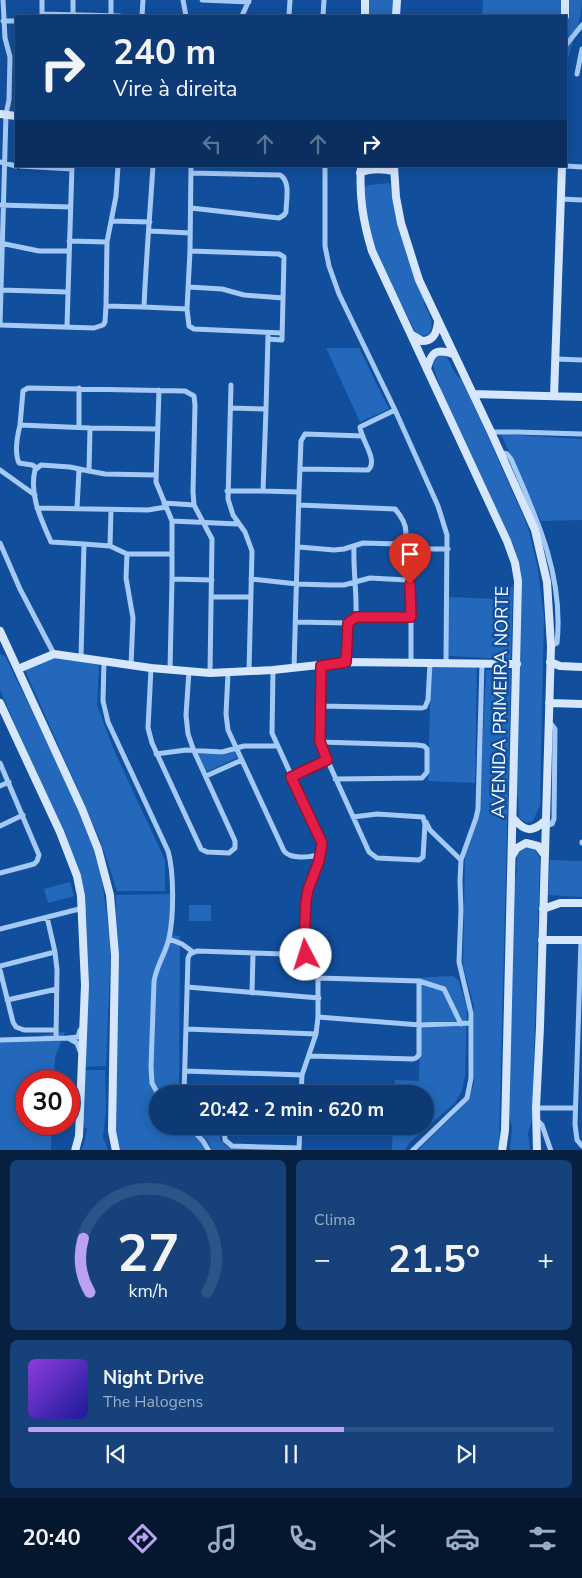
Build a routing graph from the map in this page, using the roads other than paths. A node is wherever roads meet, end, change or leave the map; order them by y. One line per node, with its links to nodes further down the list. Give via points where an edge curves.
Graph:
1 (4, 0): 14 (street)
2 (42, 0): 15 (street)
3 (73, 0): 16 (street)
4 (110, 0): 17 (street)
5 (143, 0): 18 (street)
6 (183, 0): 19 (street)
7 (202, 0): 13 (street)
8 (290, 0): 21 (street)
9 (324, 0): 22 (street)
10 (366, 0): 23 (main road)
11 (397, 0): 24 (main road)
12 (565, 0): 25 (main road)
13 (249, 1): 20 (street)
14 (2, 12): 26 (street)
15 (42, 15)
16 (73, 15)
17 (111, 15)
18 (142, 15)
19 (186, 15)
20 (242, 15)
21 (289, 15)
22 (323, 15)
23 (365, 15)
24 (396, 15)
25 (565, 15)
26 (3, 21): 27 (street); 32 (street, via 10,58 9,100)
27 (15, 21)
28 (581, 27): 29 (street)
29 (567, 44)
30 (582, 49): 31 (street)
31 (577, 74)
32 (3, 114): 33 (street)
33 (3, 162): 34 (street); 48 (street)
34 (15, 166)
35 (567, 166): 41 (street)
36 (46, 167): 42 (street)
37 (118, 167): 51 (street)
38 (153, 167): 52 (street)
39 (325, 167): 84 (street, via 325,246 329,266 339,294)
40 (562, 167): 46 (main road)
41 (582, 167)
42 (72, 168): 49 (street)
43 (191, 169): 50 (street); 50 (street, via 280,175 286,183 286,212 279,218)
44 (394, 169): 45 (main road); 67 (main road, via 396,197 407,247)
45 (361, 170): 70 (main road, AVENIDA PRIMEIRA NORTE, via 360,199 372,251)
46 (561, 199): 47 (street); 73 (main road)
47 (582, 200)
48 (2, 205): 49 (street); 57 (street)
49 (70, 207): 55 (street)
50 (191, 208): 54 (street)
51 (111, 220): 52 (street); 56 (street)
52 (150, 222): 53 (street)
53 (150, 231): 54 (street); 65 (street, via 146,249)
54 (190, 232): 59 (street)
55 (69, 241): 56 (street); 58 (street)
56 (107, 242): 64 (street)
57 (1, 243): 58 (street, via 39,251); 61 (street)
58 (68, 251): 62 (street)
59 (190, 251): 60 (street); 63 (street, via 282,255)
60 (188, 287): 63 (street); 66 (street)
61 (1, 289): 62 (street); 68 (street)
62 (68, 292): 69 (street)
63 (283, 298): 71 (street, via 282,333)
64 (106, 306): 65 (street); 69 (street, via 105,322 100,327)
65 (144, 307): 66 (street)
66 (187, 309): 71 (street, via 189,326 194,330)
67 (439, 320): 70 (main road, via 436,334 430,340 422,341); 72 (main road)
68 (0, 325): 69 (street)
69 (67, 326)
70 (410, 334): 75 (main road, AVENIDA PRIMEIRA NORTE)
71 (268, 336): 83 (street)
72 (453, 354): 75 (main road, via 437,352 429,359); 79 (main road)
73 (556, 359): 74 (street); 80 (main road)
74 (582, 360)
75 (426, 369): 143 (main road, AVENIDA PRIMEIRA NORTE, via 515,563 518,581)
76 (232, 385): 82 (street)
77 (79, 388): 78 (street); 85 (street, via 26,388); 86 (street)
78 (159, 390): 88 (street); 103 (street, via 185,391 194,396)
79 (473, 394): 80 (main road); 89 (main road)
80 (554, 396): 81 (main road)
81 (582, 397)
82 (231, 408): 83 (street); 98 (street)
83 (266, 409): 99 (street)
84 (395, 410): 91 (street, via 362,426); 117 (street, via 443,517)
85 (20, 425): 86 (street); 92 (street, via 16,434 18,464)
86 (79, 427): 87 (street)
87 (90, 428): 88 (street); 96 (street)
88 (158, 429): 97 (street)
89 (491, 432): 90 (street); 138 (main road, via 535,530 547,582)
90 (582, 434)
91 (363, 436): 93 (street, via 306,434 301,441); 93 (street, via 373,462 368,470)
92 (37, 468): 95 (street, via 47,464); 101 (street)
93 (301, 469): 100 (street)
94 (0, 470): 101 (street)
95 (79, 470): 96 (street); 106 (street)
96 (89, 472): 97 (street)
97 (156, 476): 102 (street)
98 (228, 491): 99 (street); 110 (street, via 230,507)
99 (263, 491): 100 (street)
100 (299, 492): 104 (street)
101 (34, 495): 105 (street)
102 (165, 505): 103 (street); 107 (street, via 148,510); 108 (street)
103 (194, 505): 109 (street)
104 (299, 505): 111 (street, via 396,509 407,533); 116 (street)
105 (37, 508): 106 (street); 113 (street, via 51,542)
106 (77, 508): 107 (street)
107 (112, 510): 114 (street)
108 (172, 521): 109 (street); 119 (street)
109 (205, 523): 110 (street); 121 (street, via 212,539)
110 (238, 524): 122 (street, via 245,532 252,552)
111 (404, 542): 115 (street); 117 (street, via 423,549)
112 (0, 543): 134 (street)
113 (84, 544): 114 (street); 135 (street)
114 (110, 546): 118 (street)
115 (354, 546): 116 (street, via 334,550); 123 (street)
116 (299, 547): 124 (street)
117 (448, 549): 141 (street)
118 (127, 554): 119 (street); 144 (street)
119 (172, 554): 120 (street)
120 (172, 579): 121 (street); 151 (street)
121 (212, 580): 125 (street)
122 (251, 580): 124 (street); 126 (street)
123 (355, 581): 124 (street, via 344,585); 127 (street); 128 (street, via 370,578 407,580 411,589)
124 (297, 584): 129 (street)
125 (212, 597): 126 (street); 155 (street)
126 (250, 597): 154 (street)
127 (356, 617): 128 (street); 130 (street)
128 (411, 617): 139 (street)
129 (295, 622): 130 (street); 149 (street)
130 (348, 623): 137 (street)
131 (0, 631): 133 (main road)
132 (0, 650): 133 (main road)
133 (10, 654): 150 (main road)
134 (54, 654): 135 (main road); 150 (main road)
135 (81, 657): 136 (main road)
136 (104, 661): 144 (main road); 193 (street, via 103,701 108,722 170,857)
137 (346, 662): 139 (main road); 145 (main road)
138 (550, 662): 146 (main road); 156 (main road)
139 (411, 663): 140 (main road)
140 (430, 663): 141 (main road); 161 (street, via 428,700 422,708)
141 (446, 663): 142 (main road)
142 (482, 663): 143 (main road); 184 (street, via 478,809)
143 (517, 664): 177 (main road, AVENIDA PRIMEIRA NORTE)
144 (132, 665): 148 (main road)
145 (321, 666): 149 (main road); 161 (street)
146 (560, 666): 147 (main road); 156 (main road)
147 (582, 667)
148 (151, 668): 151 (main road); 166 (street, via 148,728)
149 (294, 668): 152 (main road)
150 (18, 669): 236 (main road, via 98,849 110,895 115,956 112,1131)
151 (170, 670): 153 (main road)
152 (274, 670): 154 (main road); 163 (street, via 272,727)
153 (189, 671): 155 (main road); 165 (street, via 186,714)
154 (249, 671): 157 (main road)
155 (210, 672): 157 (main road)
156 (550, 672): 159 (main road)
157 (228, 673): 164 (street, via 227,723)
158 (0, 703): 189 (main road, via 68,849)
159 (549, 703): 160 (main road); 179 (main road)
160 (582, 704)
161 (320, 706): 162 (street)
162 (320, 742): 168 (street); 172 (street, via 417,745 427,749 427,772 422,778)
163 (277, 746): 164 (street); 171 (street)
164 (236, 747): 165 (street, via 222,752); 167 (street)
165 (194, 751): 166 (street); 170 (street)
166 (156, 754): 170 (street, via 201,849 229,853 235,848 235,841)
167 (242, 760): 170 (street); 181 (street, via 286,853 291,856)
168 (327, 760): 171 (street); 172 (street)
169 (0, 763): 173 (street)
170 (206, 776)
171 (291, 777): 181 (street, via 322,843)
172 (335, 779): 176 (street)
173 (9, 782): 174 (street); 175 (street)
174 (0, 786)
175 (23, 815): 180 (street); 185 (street, via 39,852 38,858 34,864)
176 (354, 817): 178 (street, via 382,814 421,816); 178 (street, via 372,856 410,860 423,857)
177 (513, 818): 179 (main road, via 532,830); 182 (main road, AVENIDA PRIMEIRA NORTE)
178 (425, 821): 184 (street)
179 (546, 823): 183 (main road)
180 (0, 826)
181 (319, 854): 199 (street, via 306,901)
182 (512, 856): 183 (main road, via 526,843 538,846); 240 (main road, AVENIDA PRIMEIRA NORTE)
183 (545, 856): 186 (main road)
184 (461, 860): 210 (street, via 458,962 471,1006)
185 (0, 873)
186 (543, 897): 187 (main road); 190 (main road)
187 (560, 903): 188 (main road); 190 (main road)
188 (582, 903)
189 (83, 908): 191 (street); 211 (main road)
190 (543, 909): 194 (main road)
191 (47, 917): 192 (street); 196 (street)
192 (0, 928)
193 (169, 939): 197 (street); 225 (street, via 155,971)
194 (542, 940): 195 (main road); 228 (main road)
195 (581, 940): 220 (street)
196 (55, 952): 200 (street); 205 (street)
197 (193, 952): 198 (street); 204 (street, via 188,958)
198 (253, 954): 199 (street); 206 (street)
199 (306, 955): 202 (street, via 318,960)
200 (0, 966)
201 (0, 970): 208 (street)
202 (319, 978): 203 (street); 207 (street)
203 (420, 981): 212 (street, via 444,989); 213 (street)
204 (187, 987): 206 (street); 214 (street)
205 (56, 989): 208 (street); 215 (street)
206 (252, 992): 207 (street)
207 (319, 998): 209 (street)
208 (7, 1000): 215 (street, via 18,1029)
209 (318, 1017): 213 (street); 216 (street)
210 (472, 1023): 212 (street); 239 (street, via 471,1078 467,1098)
211 (84, 1024): 218 (street, via 79,1036); 222 (main road)
212 (461, 1024): 213 (street)
213 (420, 1025): 221 (street, via 419,1055 416,1058)
214 (186, 1029): 216 (street); 223 (street)
215 (55, 1030): 217 (street)
216 (316, 1034): 221 (street)
217 (56, 1038): 218 (street); 219 (street)
218 (68, 1038): 222 (street, via 77,1043)
219 (0, 1040)
220 (580, 1046): 229 (street)
221 (310, 1056): 224 (street)
222 (83, 1057): 235 (main road, via 80,1136)
223 (185, 1070): 224 (street); 226 (street)
224 (302, 1074): 227 (street)
225 (153, 1085)
226 (184, 1085)
227 (301, 1085)
228 (536, 1108): 229 (street); 230 (main road)
229 (575, 1108): 234 (street, via 577,1140)
230 (536, 1118): 241 (main road); 242 (street)
231 (197, 1135): 237 (street)
232 (225, 1135): 238 (street, via 232,1146)
233 (300, 1135): 238 (street)
234 (582, 1146)
235 (75, 1150)
236 (116, 1150)
237 (209, 1150)
238 (299, 1150)
239 (412, 1150)
240 (502, 1150)
241 (537, 1150)
242 (551, 1150)

